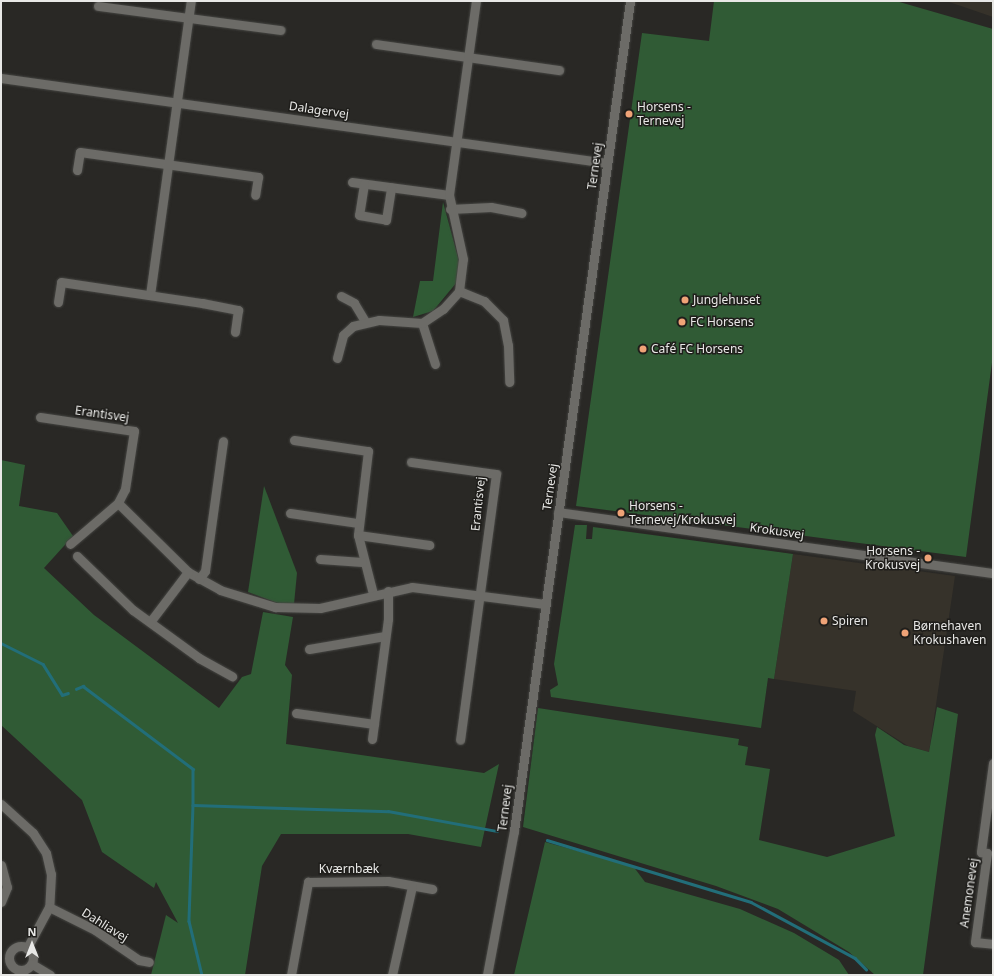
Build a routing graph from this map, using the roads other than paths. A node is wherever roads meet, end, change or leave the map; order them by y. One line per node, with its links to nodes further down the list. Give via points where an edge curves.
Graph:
1 (191, 1): 5 (street)
2 (476, 1): 8 (street)
3 (630, 1): 13 (street, Ternevej)
4 (98, 6): 5 (street)
5 (189, 17): 6 (street); 11 (street)
6 (280, 30)
7 (376, 44): 8 (street)
8 (468, 57): 9 (street); 12 (street)
9 (559, 70)
10 (1, 78): 11 (street, Dalagervej)
11 (177, 102): 12 (street, Dalagervej); 14 (street)
12 (457, 141): 13 (street, Dalagervej); 20 (street)
13 (607, 163): 38 (street, Ternevej)
14 (168, 165): 15 (street, via 80,152); 19 (street, via 258,177); 24 (street)
15 (77, 170)
16 (352, 182): 17 (street)
17 (364, 184): 18 (street); 18 (street, via 359,215 386,220)
18 (391, 188): 20 (street)
19 (255, 195)
20 (449, 195): 21 (street)
21 (450, 209): 22 (street, via 491,207); 23 (street, via 463,259)
22 (521, 213)
23 (459, 291): 28 (street, via 443,309); 32 (street, via 484,301 503,320 508,345)
24 (150, 295): 26 (street, via 61,282); 29 (street, via 238,310)
25 (341, 296): 27 (street, via 354,304)
26 (58, 302)
27 (365, 321): 28 (street); 30 (street, via 343,335)
28 (422, 323): 31 (street)
29 (234, 332)
30 (337, 358)
31 (434, 364)
32 (509, 382)
33 (40, 417): 37 (street, Erantisvej, via 134,431 127,483)
34 (223, 440): 49 (street, via 205,571)
35 (294, 440): 40 (street, via 368,451)
36 (411, 462): 52 (street, Erantisvej, via 496,474)
37 (118, 503): 42 (street, Erantisvej); 47 (street)
38 (558, 512): 48 (street, Krokusvej); 53 (street, Ternevej)
39 (290, 513): 40 (street)
40 (358, 523): 41 (street)
41 (358, 535): 43 (street); 46 (street)
42 (70, 544)
43 (429, 545)
44 (76, 556): 54 (street, via 116,596)
45 (320, 559): 46 (street)
46 (362, 562): 51 (street)
47 (188, 572): 49 (street); 54 (street)
48 (993, 573)
49 (200, 580): 51 (street, via 253,600 298,610 320,608)
50 (388, 591): 51 (street); 52 (street, via 412,587); 55 (street)
51 (373, 594)
52 (479, 596): 53 (street); 61 (street, Erantisvej)
53 (545, 604): 78 (street, Ternevej, via 514,831)
54 (150, 622): 57 (street, via 200,658)
55 (385, 636): 56 (street); 59 (street)
56 (309, 649)
57 (232, 676)
58 (296, 713): 59 (street)
59 (374, 724): 60 (street)
60 (372, 739)
61 (460, 740)
62 (993, 762): 69 (street, Anemonevej, via 981,852 987,853 975,942)
63 (1, 804): 68 (street, via 33,833 46,853 51,874)
64 (1, 865): 67 (street, via 7,887)
65 (412, 886): 66 (street, Kværnbæk); 76 (street, Kværnbæk, via 388,881 308,882); 77 (street)
66 (432, 889)
67 (1, 902)
68 (49, 907): 70 (street); 73 (street, Dahliavej, via 95,930 139,960)
69 (993, 944)
70 (27, 948): 72 (street, via 20,946); 74 (street, via 33,957)
71 (1, 949): 72 (street)
72 (10, 953): 74 (street, via 14,968 26,969)
73 (149, 962)
74 (32, 964): 75 (street)
75 (50, 975)
76 (291, 975)
77 (392, 975)
78 (487, 975)

